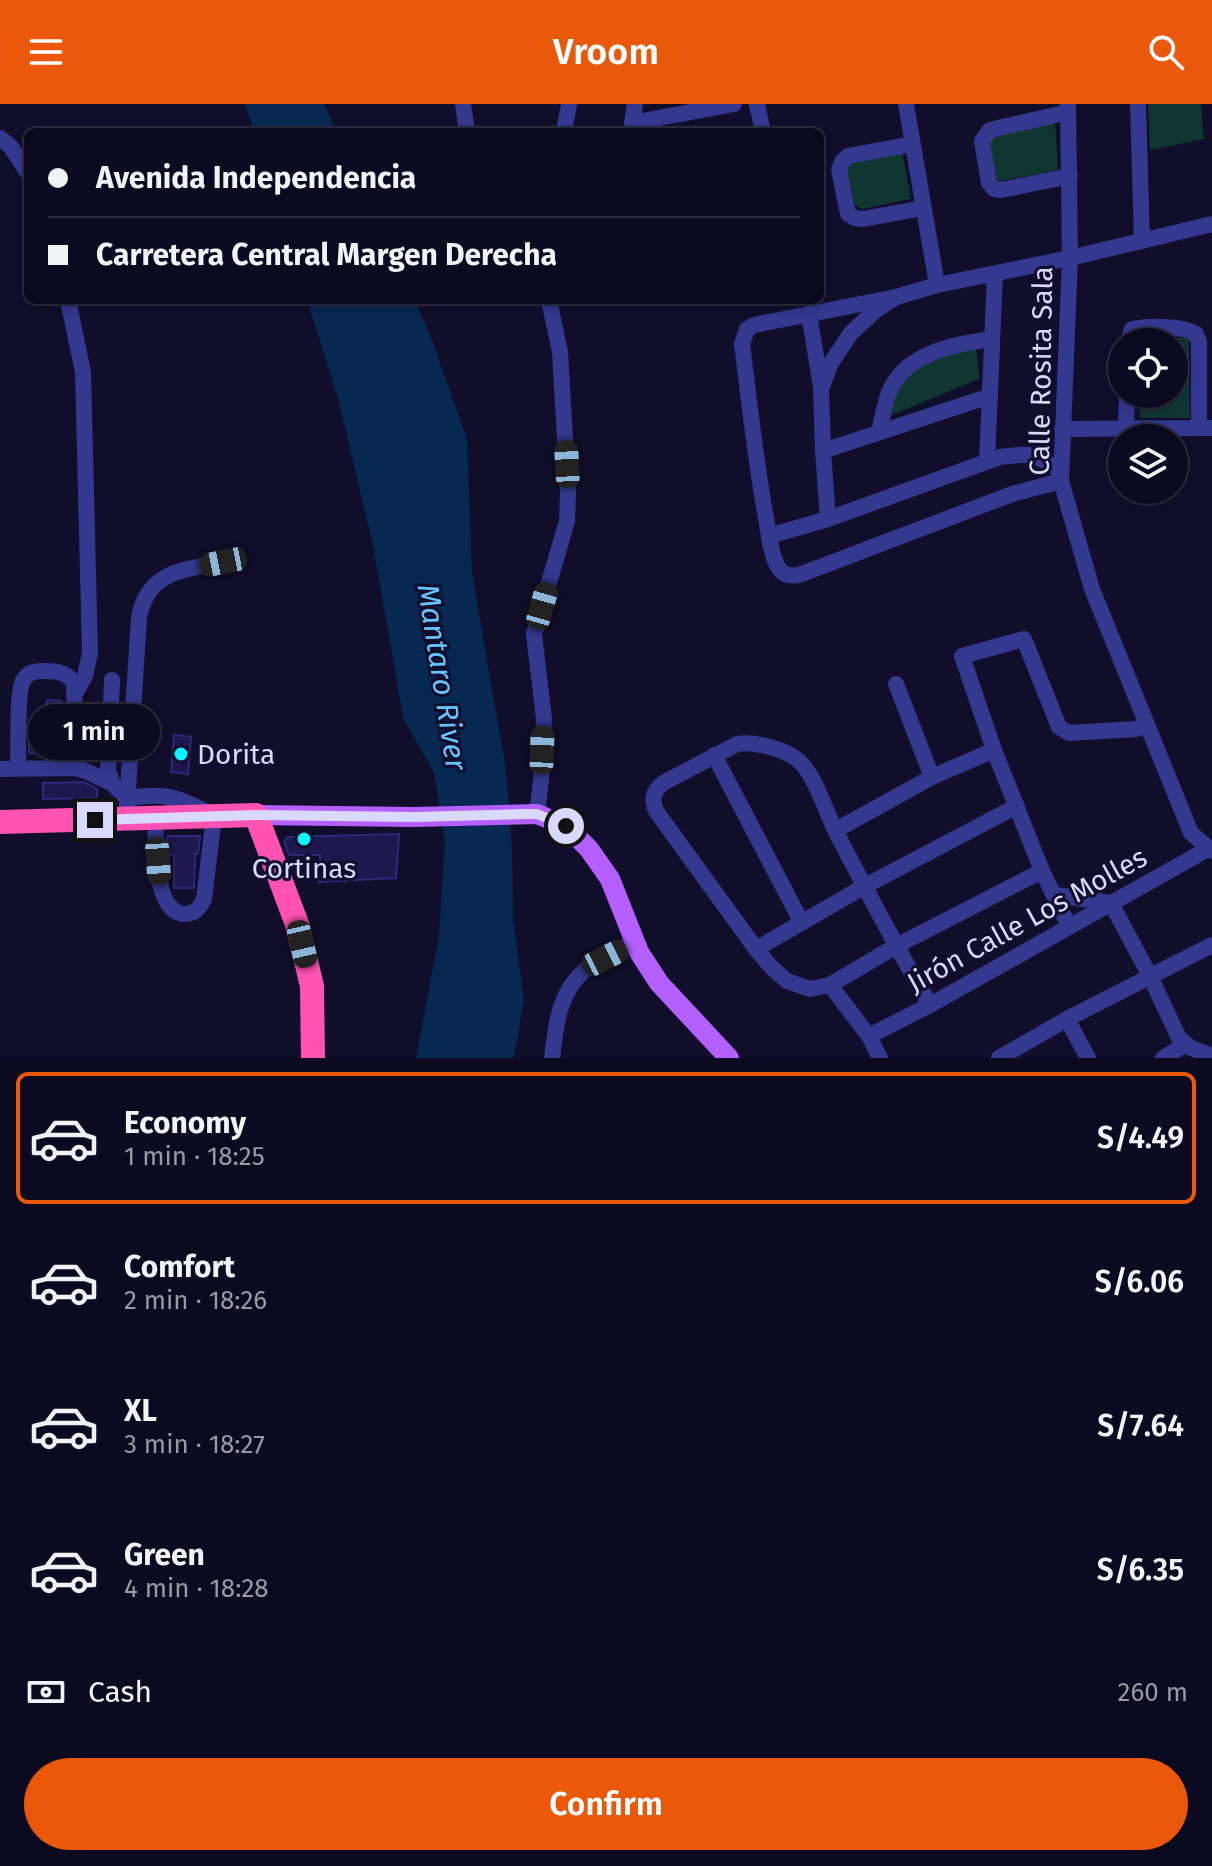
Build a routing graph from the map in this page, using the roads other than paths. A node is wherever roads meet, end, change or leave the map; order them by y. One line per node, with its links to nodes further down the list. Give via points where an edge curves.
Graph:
1 (463, 104): 9 (street)
2 (569, 104): 10 (street)
3 (635, 104): 4 (street, via 632,123)
4 (734, 104)
5 (757, 104): 11 (street)
6 (906, 104): 13 (street)
7 (1138, 104): 18 (street)
8 (1068, 108): 15 (street, Calle Rosita Sala); 15 (street, via 990,130 982,141 994,189)
9 (466, 128)
10 (565, 128)
11 (762, 128)
12 (0, 138): 14 (street)
13 (912, 144): 16 (street); 16 (street, via 848,156 839,170 848,214 855,218)
14 (24, 167)
15 (1070, 176): 19 (street, Calle Rosita Sala)
16 (923, 208): 21 (street)
17 (1212, 224): 18 (street)
18 (1142, 241): 19 (street)
19 (1070, 258): 20 (street); 34 (street, Calle Rosita Sala)
20 (995, 274): 21 (street); 29 (street)
21 (937, 285): 22 (street)
22 (896, 297): 25 (street); 30 (street, via 851,333)
23 (69, 304): 44 (street, via 83,372 90,653)
24 (550, 304): 55 (street, via 560,352 567,521 534,634 544,719 541,781)
25 (809, 314): 30 (street); 40 (street, via 754,325 742,344)
26 (1136, 328): 27 (street)
27 (1164, 328)
28 (1188, 329): 33 (street, via 1199,342)
29 (992, 339): 31 (street); 35 (street, via 931,353 908,367 888,393)
30 (821, 389): 36 (street)
31 (990, 396): 35 (street); 37 (street)
32 (1108, 428): 34 (street)
33 (1206, 428)
34 (1062, 429): 38 (street, Calle Rosita Sala)
35 (879, 432): 36 (street)
36 (823, 451): 39 (street)
37 (987, 461): 38 (street, via 1027,453); 39 (street)
38 (1061, 476): 40 (street, via 799,575 783,573 777,566); 45 (street, Calle Rosita Sala, via 1092,589)
39 (828, 519): 40 (street)
40 (769, 536)
41 (223, 562): 54 (street, via 175,571 142,601)
42 (112, 680): 52 (street, via 108,771)
43 (896, 684): 51 (street)
44 (76, 692): 48 (street, via 70,677 58,672 37,671 24,678); 49 (street)
45 (1147, 725): 46 (street, via 1069,733 1059,727 1024,639 962,656); 61 (street, Calle Rosita Sala, via 1191,833)
46 (994, 750): 51 (street); 53 (street)
47 (714, 755): 60 (street, via 747,742 793,756 808,773); 66 (street); 71 (street, via 663,783 653,803)
48 (18, 768): 49 (street); 50 (street)
49 (76, 768): 52 (street)
50 (0, 769)
51 (932, 777): 60 (street)
52 (113, 784): 54 (street)
53 (1017, 806): 62 (street); 63 (street)
54 (127, 809): 57 (street, via 153,794 191,803); 58 (highway); 59 (highway)
55 (531, 814): 56 (main road); 68 (main road, via 566,826 589,849 610,879)
56 (256, 815): 57 (highway); 79 (highway, via 297,924 312,986)
57 (214, 816): 58 (highway); 58 (street, via 204,899 192,913 183,914 163,896)
58 (155, 818)
59 (0, 822)
60 (836, 830): 63 (street)
61 (1210, 850): 65 (street, Jirón Calle Los Molles)
62 (1042, 871): 64 (street); 70 (street)
63 (865, 886): 66 (street); 70 (street)
64 (1055, 895): 65 (street); 67 (street)
65 (1111, 903): 67 (street, Jirón Calle Los Molles); 72 (street)
66 (802, 923): 71 (street)
67 (1069, 926): 74 (street, Jirón Calle Los Molles)
68 (635, 942): 80 (street, via 584,970 567,991 557,1016); 81 (main road, via 659,983)
69 (1212, 945): 72 (street)
70 (896, 946): 73 (street); 74 (street)
71 (756, 949): 73 (street, via 787,981 810,989)
72 (1150, 976): 75 (street); 77 (street)
73 (830, 985): 76 (street)
74 (930, 1005): 76 (street, Jirón Calle Los Molles)
75 (1067, 1019): 83 (street); 84 (street)
76 (869, 1036): 82 (street)
77 (1186, 1044): 78 (street); 85 (street)
78 (1212, 1056)
79 (313, 1058)
80 (552, 1058)
81 (729, 1058)
82 (880, 1058)
83 (999, 1058)
84 (1088, 1058)
85 (1163, 1058)

